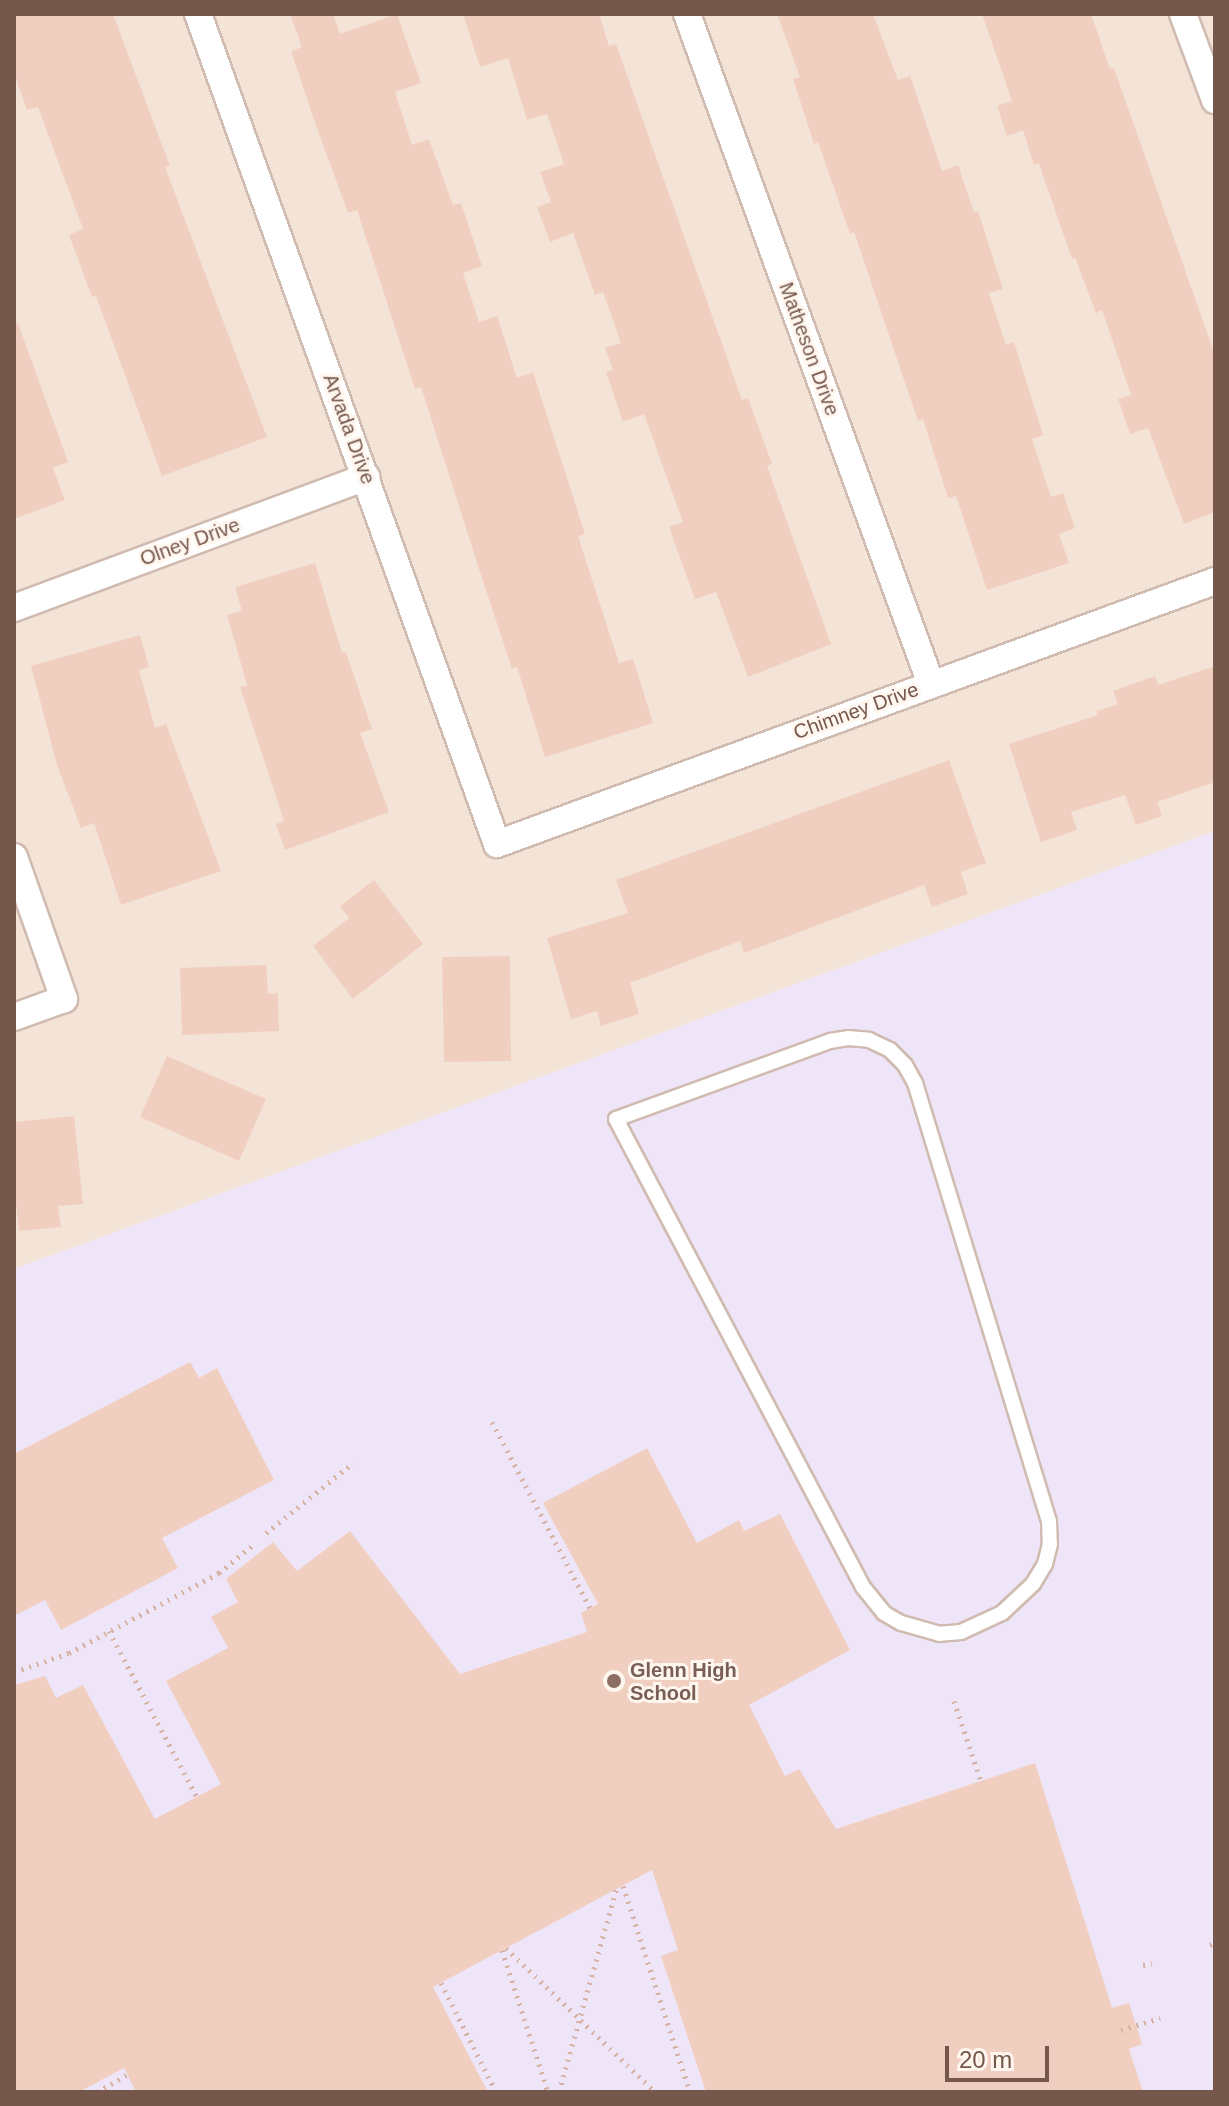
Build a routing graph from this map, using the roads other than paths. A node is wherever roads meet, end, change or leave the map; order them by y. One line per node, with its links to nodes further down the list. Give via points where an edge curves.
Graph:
1 (198, 14): 5 (street, Arvada Drive)
2 (687, 14): 8 (street, Matheson Drive)
3 (1183, 14): 4 (street)
4 (1215, 100)
5 (366, 477): 7 (street, Olney Drive); 9 (street, Arvada Drive)
6 (1215, 581): 8 (street, Chimney Drive)
7 (14, 608)
8 (931, 684): 9 (street, Chimney Drive)
9 (497, 844)
10 (14, 857): 11 (street, via 64,999)
11 (14, 1017)
12 (616, 1119): 12 (lane, via 863,1587 884,1613 917,1630 940,1634 981,1624 1019,1600 1045,1564 1049,1521 915,1083 905,1065 869,1040 830,1041)

